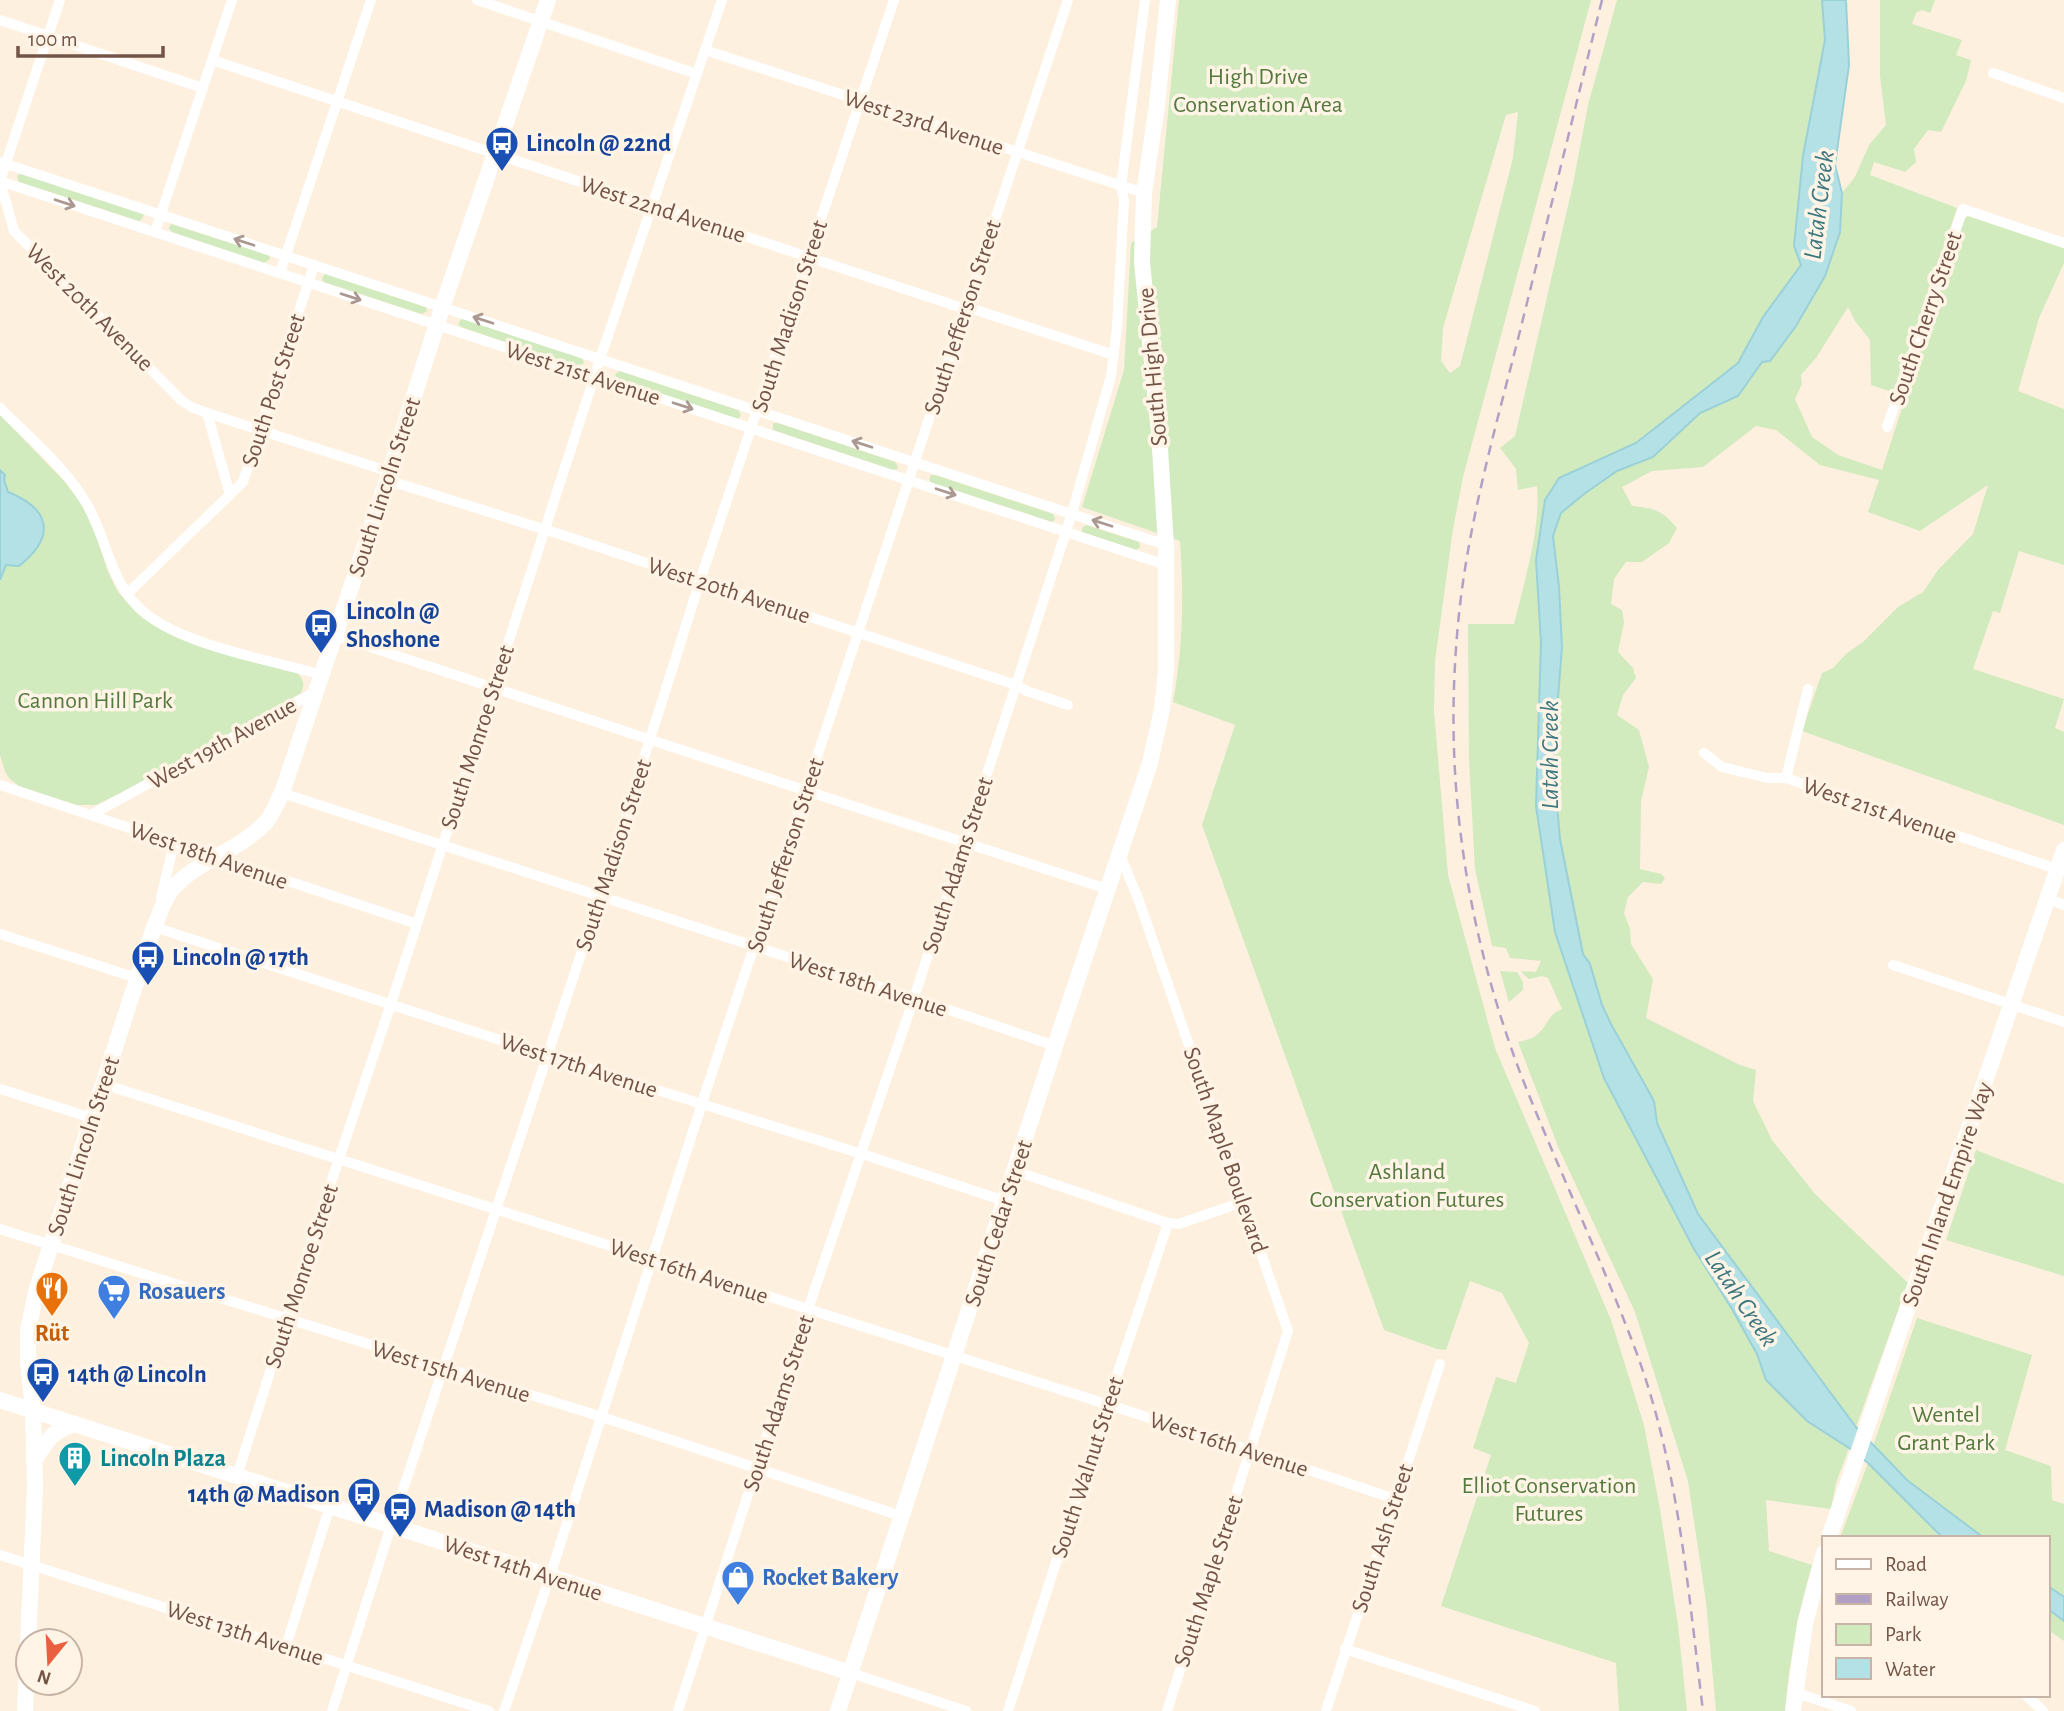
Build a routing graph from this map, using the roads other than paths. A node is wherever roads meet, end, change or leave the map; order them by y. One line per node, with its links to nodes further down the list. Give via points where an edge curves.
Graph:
1 (60, 0): 13 (street)
2 (232, 0): 15 (street)
3 (372, 0): 21 (street, South Post Street)
4 (477, 0): 12 (street)
5 (548, 0): 12 (street, South Lincoln Street)
6 (722, 0): 14 (street, South Monroe Street)
7 (894, 0): 20 (street, South Madison Street)
8 (1068, 0): 22 (street, South Jefferson Street)
9 (1145, 0): 26 (street, South Adams Street)
10 (1168, 0): 27 (street, South High Drive)
11 (0, 20): 13 (street)
12 (541, 21): 17 (street); 23 (street, South Lincoln Street)
13 (48, 36): 18 (street); 24 (street)
14 (705, 50): 17 (street, South Monroe Street); 20 (street, West 23rd Avenue)
15 (212, 60): 18 (street); 21 (street, West 22nd Avenue)
16 (1993, 73): 19 (street)
17 (697, 74): 28 (street, South Monroe Street)
18 (203, 88): 29 (street)
19 (2064, 98)
20 (861, 101): 22 (street, West 23rd Avenue); 33 (street, South Madison Street)
21 (338, 102): 23 (street, West 22nd Avenue); 32 (street, South Post Street)
22 (1017, 152): 26 (street, West 23rd Avenue); 38 (street, South Jefferson Street)
23 (495, 154): 28 (street, West 22nd Avenue); 37 (street, South Lincoln Street)
24 (3, 163): 25 (street); 29 (street, West 21st Avenue)
25 (0, 181): 30 (street, West 21st Avenue, one-way to 30); 45 (street, West 20th Avenue, via 14,230 181,400)
26 (1121, 186): 27 (street, West 23rd Avenue); 40 (street, South Adams Street, via 1124,201)
27 (1144, 193): 56 (street, South High Drive, via 1142,262)
28 (651, 205): 33 (street, West 22nd Avenue); 41 (street, South Monroe Street)
29 (161, 214): 30 (street); 32 (street, West 21st Avenue, one-way to 29)
30 (155, 232): 35 (street, West 21st Avenue)
31 (2064, 243): 46 (street, South Cherry Street, via 1963,209)
32 (286, 256): 34 (street, West 21st Avenue); 35 (street, South Post Street)
33 (808, 256): 38 (street, West 22nd Avenue); 44 (street, South Madison Street)
34 (314, 265): 36 (street, South Post Street); 37 (street, West 21st Avenue)
35 (280, 274): 36 (street, West 21st Avenue)
36 (308, 283): 39 (street, West 21st Avenue, one-way to 39); 48 (street, South Post Street)
37 (443, 307): 39 (street, South Lincoln Street); 41 (street, West 21st Avenue, one-way to 37)
38 (965, 308): 40 (street, West 22nd Avenue); 49 (street, South Jefferson Street)
39 (437, 325): 42 (street, West 21st Avenue); 50 (street, South Lincoln Street)
40 (1114, 355): 53 (street, South Adams Street)
41 (600, 358): 42 (street, South Monroe Street); 44 (street, West 21st Avenue)
42 (595, 377): 47 (street, West 21st Avenue, one-way to 47); 54 (street, South Monroe Street)
43 (0, 408): 59 (street, via 83,497 112,570)
44 (758, 410): 47 (street, South Madison Street); 49 (street, West 21st Avenue, one-way to 44)
45 (207, 413): 48 (street, West 20th Avenue); 52 (street)
46 (1887, 427)
47 (752, 429): 51 (street, West 21st Avenue); 58 (street, South Madison Street)
48 (260, 430): 50 (street, West 20th Avenue); 52 (street, South Post Street, via 243,482)
49 (915, 462): 51 (street, South Jefferson Street); 53 (street, West 21st Avenue)
50 (388, 476): 54 (street, West 20th Avenue); 61 (street, South Lincoln Street)
51 (909, 480): 55 (street, West 21st Avenue, one-way to 55); 60 (street, South Jefferson Street)
52 (230, 495): 59 (street, South Post Street)
53 (1072, 513): 55 (street, South Adams Street); 56 (street, West 21st Avenue, one-way to 53)
54 (545, 529): 58 (street, West 20th Avenue); 64 (street, South Monroe Street)
55 (1067, 532): 57 (street, West 21st Avenue); 63 (street, South Adams Street)
56 (1166, 545): 57 (street, South High Drive)
57 (1166, 565): 68 (street, South High Drive, via 1166,670)
58 (700, 582): 60 (street, West 20th Avenue); 69 (street, South Madison Street)
59 (127, 594): 62 (street, via 158,622 194,639)
60 (859, 632): 63 (street, West 20th Avenue); 73 (street, South Jefferson Street)
61 (334, 635): 62 (street, South Lincoln Street); 64 (street)
62 (321, 675): 66 (street, South Lincoln Street)
63 (1016, 685): 67 (street, West 20th Avenue); 76 (street, South Adams Street)
64 (492, 687): 69 (street); 78 (street, South Monroe Street)
65 (1808, 689): 71 (street)
66 (315, 692): 74 (street, South Lincoln Street); 75 (street, West 19th Avenue)
67 (1068, 705)
68 (1157, 736): 80 (street, South Cedar Street)
69 (651, 740): 73 (street); 84 (street, South Madison Street)
70 (1704, 752): 71 (street, West 21st Avenue, via 1722,767)
71 (1786, 778): 82 (street, West 21st Avenue)
72 (0, 785): 75 (street, West 18th Avenue)
73 (806, 790): 76 (street); 90 (street, South Jefferson Street)
74 (282, 793): 78 (street, West 18th Avenue); 81 (street, South Lincoln Street, via 267,820)
75 (91, 815): 77 (street, West 18th Avenue)
76 (963, 841): 83 (street); 93 (street, South Adams Street)
77 (174, 843): 81 (street, West 18th Avenue); 88 (street, South Lincoln Street)
78 (443, 845): 84 (street, West 18th Avenue); 87 (street, South Monroe Street)
79 (2064, 850): 82 (street, South Inland Empire Way)
80 (1119, 852): 83 (street, South Cedar Street); 107 (street, South Maple Boulevard)
81 (216, 858): 87 (street, West 18th Avenue); 88 (street, South Lincoln Street, via 189,872 171,890)
82 (2057, 869): 85 (street, South Inland Empire Way)
83 (1107, 889): 97 (street, South Cedar Street)
84 (600, 897): 90 (street, West 18th Avenue); 98 (street, South Madison Street)
85 (2048, 900): 86 (street); 95 (street, South Inland Empire Way)
86 (2064, 905)
87 (417, 924): 94 (street, South Monroe Street)
88 (154, 927): 92 (street, South Lincoln Street); 94 (street, West 17th Avenue)
89 (0, 934): 92 (street)
90 (754, 946): 93 (street, West 18th Avenue); 101 (street, South Jefferson Street)
91 (1893, 965): 95 (street)
92 (138, 978): 99 (street, South Lincoln Street)
93 (914, 998): 97 (street, West 18th Avenue); 103 (street, South Adams Street)
94 (391, 1004): 98 (street, West 17th Avenue); 104 (street, South Monroe Street)
95 (2011, 1005): 96 (street); 131 (street, South Inland Empire Way)
96 (2064, 1022)
97 (1055, 1046): 105 (street, South Cedar Street)
98 (547, 1055): 101 (street, West 17th Avenue); 108 (street, South Madison Street)
99 (103, 1084): 102 (street, South Lincoln Street); 104 (street, West 16th Avenue)
100 (0, 1089): 102 (street)
101 (702, 1104): 103 (street, West 17th Avenue); 112 (street, South Jefferson Street)
102 (92, 1118): 111 (street, South Lincoln Street)
103 (862, 1154): 106 (street, West 17th Avenue); 113 (street, South Adams Street)
104 (339, 1160): 108 (street, West 16th Avenue); 114 (street, South Monroe Street)
105 (1015, 1171): 106 (street, South Cedar Street); 109 (street)
106 (1005, 1201): 115 (street, South Cedar Street)
107 (1243, 1202): 109 (street, via 1180,1224); 123 (street, South Maple Boulevard, via 1288,1331)
108 (497, 1210): 112 (street, West 16th Avenue); 117 (street, South Madison Street)
109 (1168, 1223): 119 (street, South Walnut Street)
110 (0, 1229): 111 (street, West 15th Avenue)
111 (51, 1245): 114 (street, West 15th Avenue); 120 (street, South Lincoln Street, via 28,1329)
112 (652, 1259): 113 (street, West 16th Avenue); 121 (street, South Jefferson Street)
113 (808, 1309): 115 (street, West 16th Avenue); 125 (street, South Adams Street)
114 (287, 1318): 117 (street, West 15th Avenue); 126 (street, South Monroe Street)
115 (954, 1356): 119 (street, West 16th Avenue); 129 (street, South Cedar Street)
116 (1440, 1364): 127 (street, South Ash Street)
117 (444, 1369): 121 (street, West 15th Avenue); 130 (street, South Madison Street)
118 (0, 1400): 120 (street, West 14th Avenue)
119 (1107, 1405): 123 (street, West 16th Avenue); 150 (street, South Walnut Street)
120 (33, 1411): 122 (street, West 14th Avenue); 124 (street)
121 (601, 1418): 125 (street, West 15th Avenue); 135 (street, South Jefferson Street)
122 (75, 1424): 124 (street, via 48,1438); 126 (street, West 14th Avenue)
123 (1250, 1450): 127 (street, West 16th Avenue); 151 (street, South Maple Street)
124 (34, 1461): 134 (street)
125 (756, 1469): 129 (street, West 15th Avenue); 136 (street, South Adams Street)
126 (237, 1476): 128 (street, West 14th Avenue)
127 (1395, 1500): 138 (street, South Ash Street)
128 (330, 1506): 130 (street, West 14th Avenue); 137 (street)
129 (901, 1516): 140 (street, South Cedar Street)
130 (391, 1526): 135 (street, West 14th Avenue); 139 (street, South Madison Street)
131 (1830, 1536)
132 (0, 1555): 134 (street, West 13th Avenue)
133 (1822, 1560): 141 (street)
134 (31, 1565): 137 (street, West 13th Avenue); 143 (street)
135 (550, 1576): 136 (street, West 14th Avenue); 146 (street, South Jefferson Street)
136 (707, 1626): 140 (street, West 14th Avenue); 147 (street, South Adams Street)
137 (286, 1646): 139 (street, West 13th Avenue)
138 (1345, 1649): 152 (street, South Ash Street); 153 (street)
139 (347, 1665): 144 (street, South Madison Street); 145 (street, West 13th Avenue)
140 (850, 1673): 148 (street, South Cedar Street); 149 (street, West 14th Avenue)
141 (1794, 1692): 154 (street); 155 (street)
142 (2028, 1697): 156 (street)
143 (25, 1711)
144 (332, 1711)
145 (489, 1711)
146 (504, 1711)
147 (678, 1711)
148 (838, 1711)
149 (966, 1711)
150 (1008, 1711)
151 (1167, 1711)
152 (1326, 1711)
153 (1535, 1711)
154 (1793, 1711)
155 (1852, 1711)
156 (2043, 1711)

